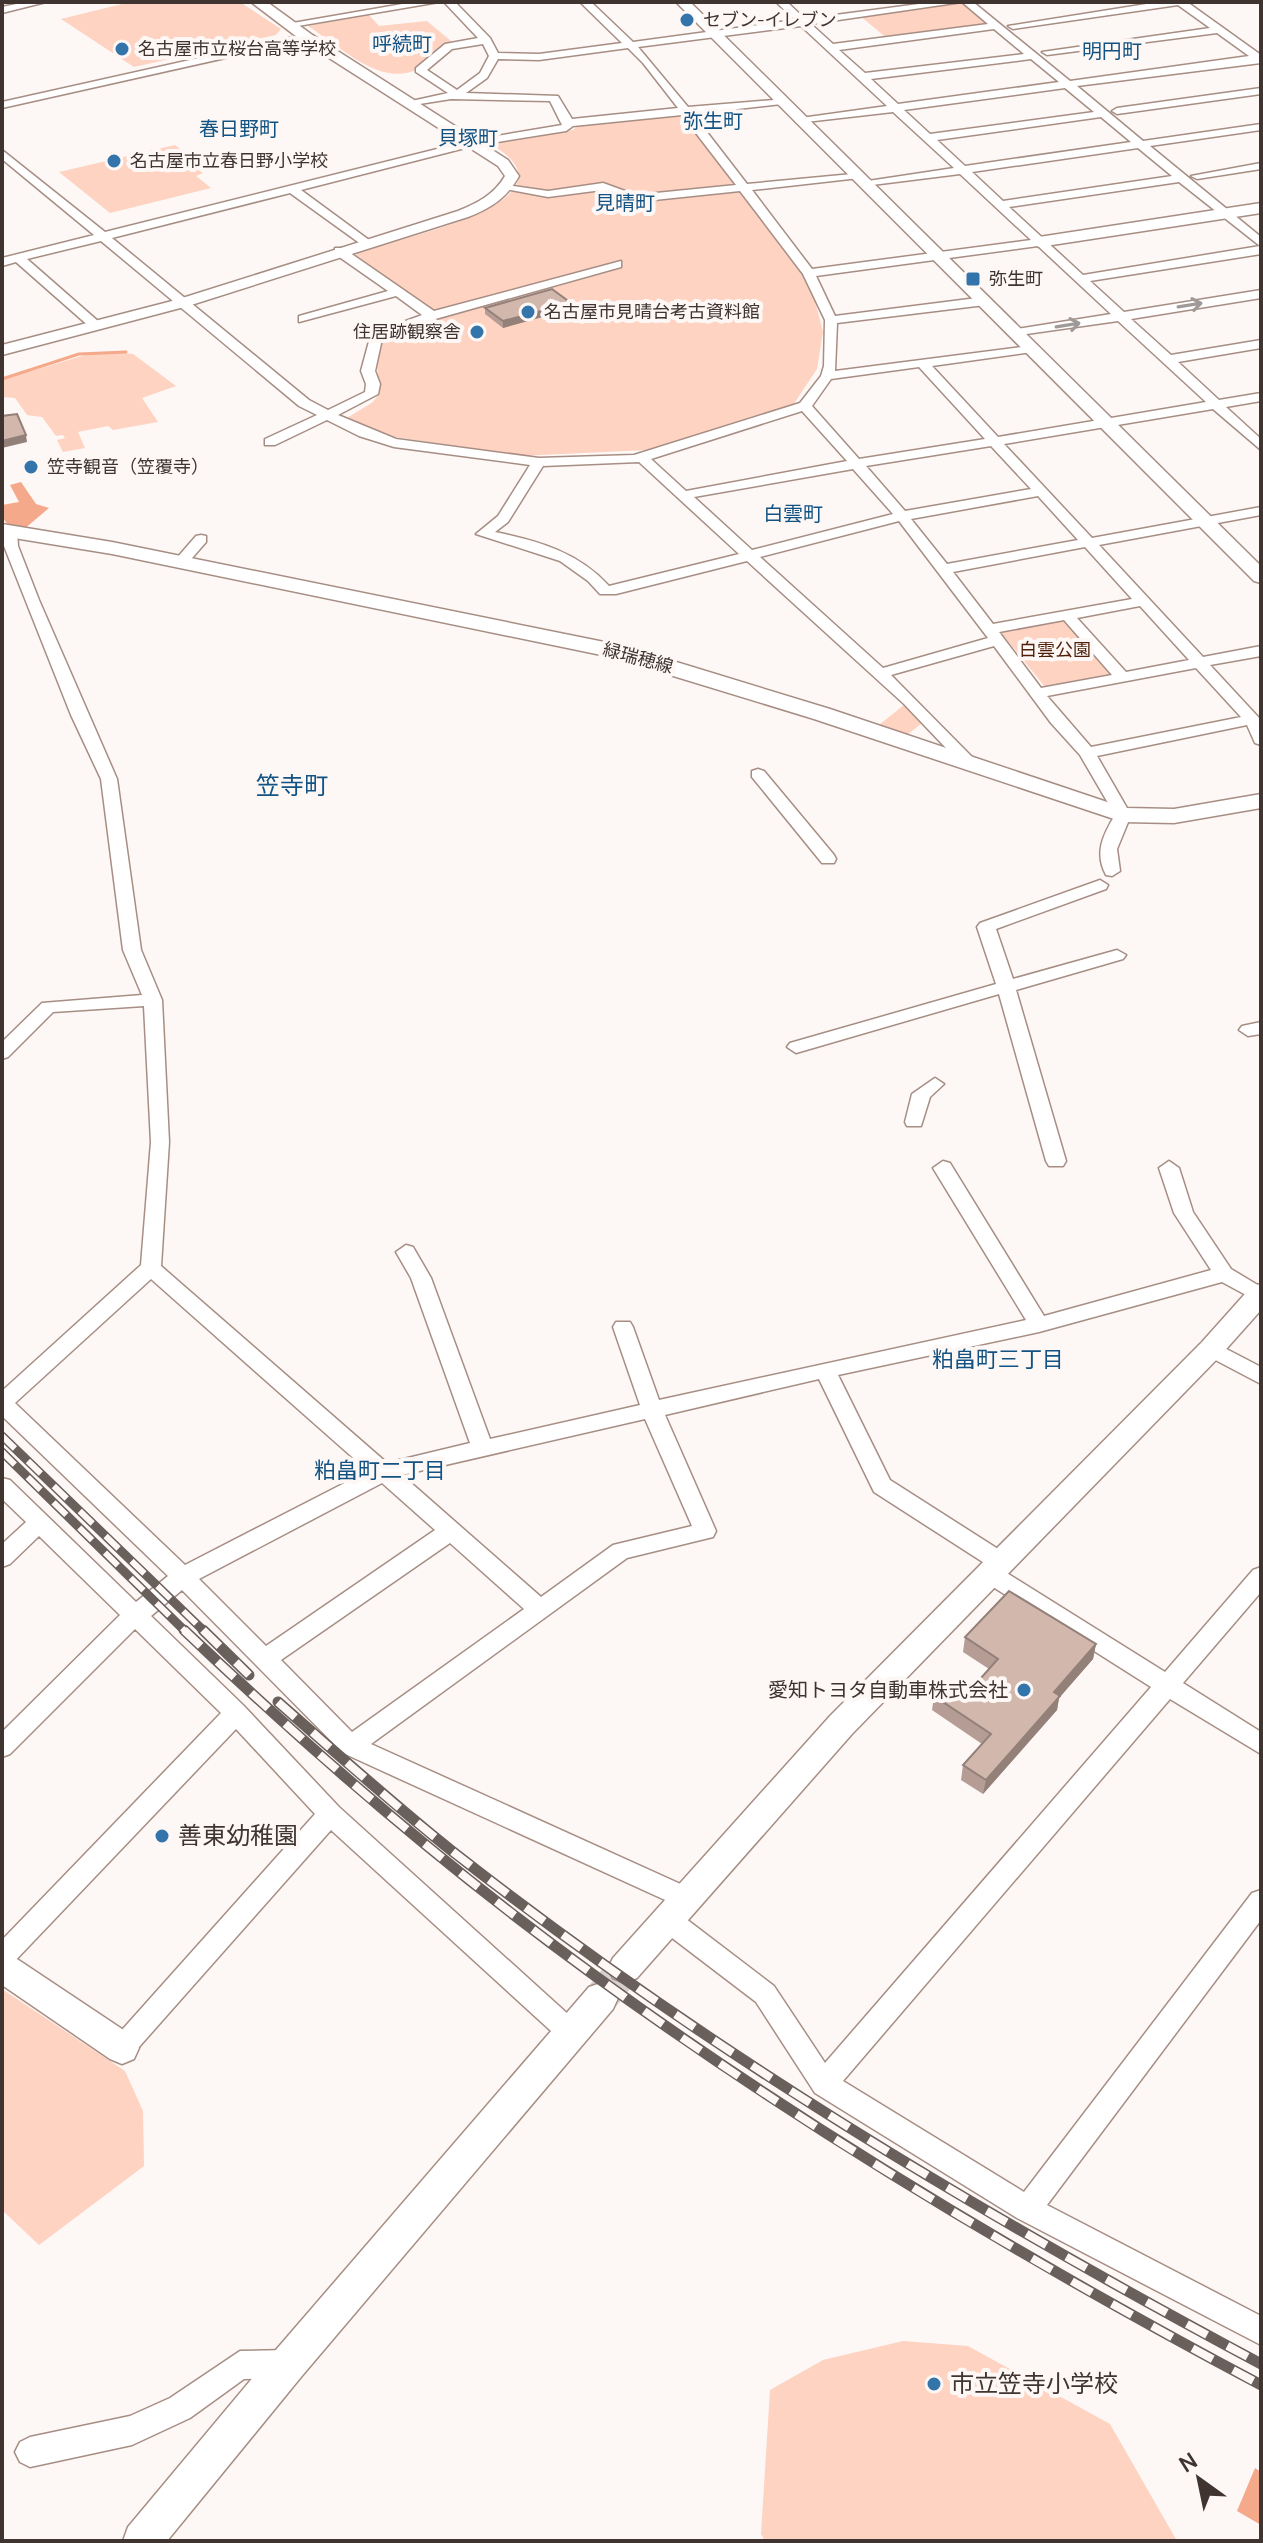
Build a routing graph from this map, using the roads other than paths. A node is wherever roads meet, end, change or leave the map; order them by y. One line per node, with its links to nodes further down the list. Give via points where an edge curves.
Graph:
1 (41, 2): 12 (street)
2 (258, 2): 14 (street)
3 (434, 2): 14 (street)
4 (449, 2): 20 (street)
5 (585, 2): 21 (street)
6 (683, 2): 18 (street)
7 (781, 2): 13 (street)
8 (957, 2): 13 (street)
9 (967, 2): 15 (street)
10 (984, 2): 16 (street)
11 (1180, 2): 16 (street); 17 (street)
12 (2, 10)
13 (800, 21): 18 (street); 22 (street)
14 (292, 24): 19 (street)
15 (997, 26): 22 (street); 25 (street)
16 (1013, 26): 23 (street)
17 (1219, 30): 23 (street); 26 (street)
18 (713, 32): 21 (street); 32 (street)
19 (306, 37): 33 (street); 34 (street)
20 (486, 40): 24 (street); 31 (street, via 449,46 420,70)
21 (629, 44): 24 (street, via 539,57); 36 (street)
22 (830, 48): 27 (street)
23 (1047, 52): 28 (street)
24 (494, 56): 31 (street, via 477,84)
25 (1033, 56): 27 (street); 29 (street)
26 (1260, 59): 28 (street)
27 (862, 77): 35 (street)
28 (1080, 82): 29 (street); 37 (street)
29 (1064, 84): 35 (street); 38 (street)
30 (1261, 91): 37 (street)
31 (453, 95): 33 (street); 40 (street, via 554,98)
32 (782, 101): 36 (street); 39 (street)
33 (411, 104): 44 (street)
34 (2, 105)
35 (894, 107): 39 (street); 42 (street)
36 (687, 111): 40 (street); 54 (street)
37 (1117, 111): 43 (street)
38 (1101, 114): 42 (street); 45 (street)
39 (801, 121): 51 (street)
40 (569, 123): 44 (street, via 566,128)
41 (1261, 127): 43 (street)
42 (927, 138): 48 (street)
43 (1155, 142): 45 (street); 49 (street)
44 (473, 143): 52 (street); 53 (street, via 503,163 512,176)
45 (1140, 144): 48 (street); 50 (street)
46 (2, 153): 59 (street, via 19,174)
47 (1261, 166): 49 (street)
48 (962, 170): 51 (street); 55 (street)
49 (1197, 176): 57 (street)
50 (1182, 178): 55 (street); 57 (street)
51 (864, 179): 54 (street); 65 (street)
52 (291, 188): 59 (street); 61 (street)
53 (506, 188): 54 (street, via 548,194 603,186 635,199); 61 (street, via 483,207)
54 (744, 188): 69 (street)
55 (999, 205): 60 (street)
56 (1261, 208): 57 (street)
57 (1233, 212): 58 (street); 60 (street); 62 (street)
58 (1261, 229)
59 (100, 235): 66 (street); 74 (street)
60 (1039, 242): 65 (street); 70 (street)
61 (365, 243): 64 (street)
62 (1261, 243)
63 (1261, 250): 70 (street)
64 (339, 251): 71 (street); 74 (street)
65 (941, 256): 69 (street); 73 (street)
66 (18, 258): 67 (street); 79 (street)
67 (2, 262)
68 (617, 264): 75 (street)
69 (809, 273): 78 (street)
70 (1080, 279): 76 (street)
71 (398, 292): 75 (street); 77 (street)
72 (1261, 294): 76 (street, one-way to 72)
73 (985, 301): 78 (street); 80 (street)
74 (182, 303): 79 (street); 90 (street, via 304,403)
75 (432, 316): 90 (street, via 376,337 368,371 371,394)
76 (1120, 316): 80 (street, one-way to 76); 84 (street)
77 (303, 319)
78 (831, 320): 86 (street)
79 (95, 325): 83 (street)
80 (1017, 333): 82 (street)
81 (1261, 344): 84 (street)
82 (1032, 348): 85 (street); 91 (street)
83 (2, 350)
84 (1167, 360): 88 (street)
85 (922, 363): 86 (street); 92 (street)
86 (827, 376): 89 (street)
87 (1261, 397): 88 (street)
88 (1216, 405): 91 (street); 94 (street)
89 (805, 406): 95 (street); 97 (street)
90 (328, 415): 93 (street); 96 (street, via 394,443)
91 (1107, 423): 92 (street); 102 (street)
92 (997, 441): 97 (street); 98 (street)
93 (270, 442)
94 (1261, 446)
95 (641, 457): 96 (street); 99 (street)
96 (539, 462): 106 (street, via 503,519 483,534 552,552 582,568 605,591)
97 (856, 464): 99 (street); 101 (street)
98 (1043, 491): 101 (street); 105 (street)
99 (683, 496): 106 (street)
100 (1261, 511): 102 (street)
101 (902, 516): 106 (street); 108 (street)
102 (1205, 521): 105 (street); 109 (street)
103 (6, 530): 107 (main road, 緑瑞穂線); 128 (street, via 109,779 132,950)
104 (201, 539): 107 (street)
105 (1090, 542): 108 (street); 110 (street)
106 (748, 554): 115 (street)
107 (181, 562): 121 (main road, 緑瑞穂線, via 616,651)
108 (944, 569): 112 (street)
109 (1261, 577)
110 (1145, 601): 111 (street); 114 (street)
111 (1067, 615): 112 (street); 116 (street)
112 (994, 634): 115 (street); 117 (street)
113 (1261, 651): 114 (street)
114 (1200, 662): 116 (street); 118 (street)
115 (879, 674): 121 (street)
116 (1122, 677): 117 (street)
117 (1039, 693): 120 (street)
118 (1252, 719): 119 (street); 120 (street)
119 (1261, 740)
120 (1087, 753): 124 (street)
121 (971, 765): 124 (main road, 緑瑞穂線)
122 (758, 774): 125 (street)
123 (1261, 801): 124 (main road, 緑瑞穂線, via 1174,816)
124 (1123, 815): 127 (street, via 1111,836 1106,878 986,927)
125 (828, 859)
126 (1117, 955): 127 (street)
127 (1006, 986): 129 (street); 133 (street)
128 (153, 1000): 130 (street, via 48,1007); 137 (street, via 160,1142)
129 (796, 1047)
130 (2, 1053)
131 (935, 1084): 132 (street, via 921,1094)
132 (914, 1122)
133 (1056, 1161)
134 (943, 1168): 140 (street)
135 (1169, 1168): 138 (street, via 1184,1213)
136 (406, 1252): 147 (street, via 421,1278)
137 (151, 1268): 145 (street); 148 (street)
138 (1224, 1274): 139 (street); 140 (street)
139 (1260, 1294): 142 (street)
140 (1039, 1325): 143 (street)
141 (623, 1327): 146 (street)
142 (1211, 1349): 144 (street); 153 (street)
143 (825, 1370): 146 (street); 153 (street, via 882,1486)
144 (1261, 1376)
145 (2, 1403): 155 (street)
146 (652, 1410): 147 (street); 156 (street, via 705,1531 621,1551)
147 (483, 1449): 148 (street)
148 (386, 1471): 151 (street); 155 (street)
149 (2, 1486): 150 (street)
150 (38, 1524): 152 (street); 157 (street)
151 (452, 1530): 156 (street); 158 (street)
152 (2, 1558)
153 (996, 1568): 159 (street); 166 (street, via 841,1725)
154 (1261, 1576): 159 (street)
155 (183, 1577): 157 (street); 158 (street)
156 (539, 1608): 162 (street)
157 (133, 1617): 160 (street); 163 (street)
158 (265, 1659): 162 (street)
159 (1166, 1687): 161 (street); 173 (street)
160 (236, 1713): 164 (street); 167 (street)
161 (1261, 1744)
162 (351, 1746): 166 (street)
163 (2, 1747)
164 (330, 1814): 171 (street); 172 (street)
165 (1261, 1901): 174 (street)
166 (678, 1909): 169 (street); 173 (street, via 765,1994)
167 (2, 1957)
168 (2, 1967): 172 (street)
169 (625, 1968)
170 (601, 1998): 171 (street)
171 (571, 2033): 176 (street)
172 (122, 2048)
173 (824, 2084): 174 (street)
174 (1027, 2209): 175 (street)
175 (1261, 2331)
176 (288, 2364): 177 (street, via 240,2365 180,2408 132,2430); 178 (street)
177 (30, 2452)
178 (142, 2541)

